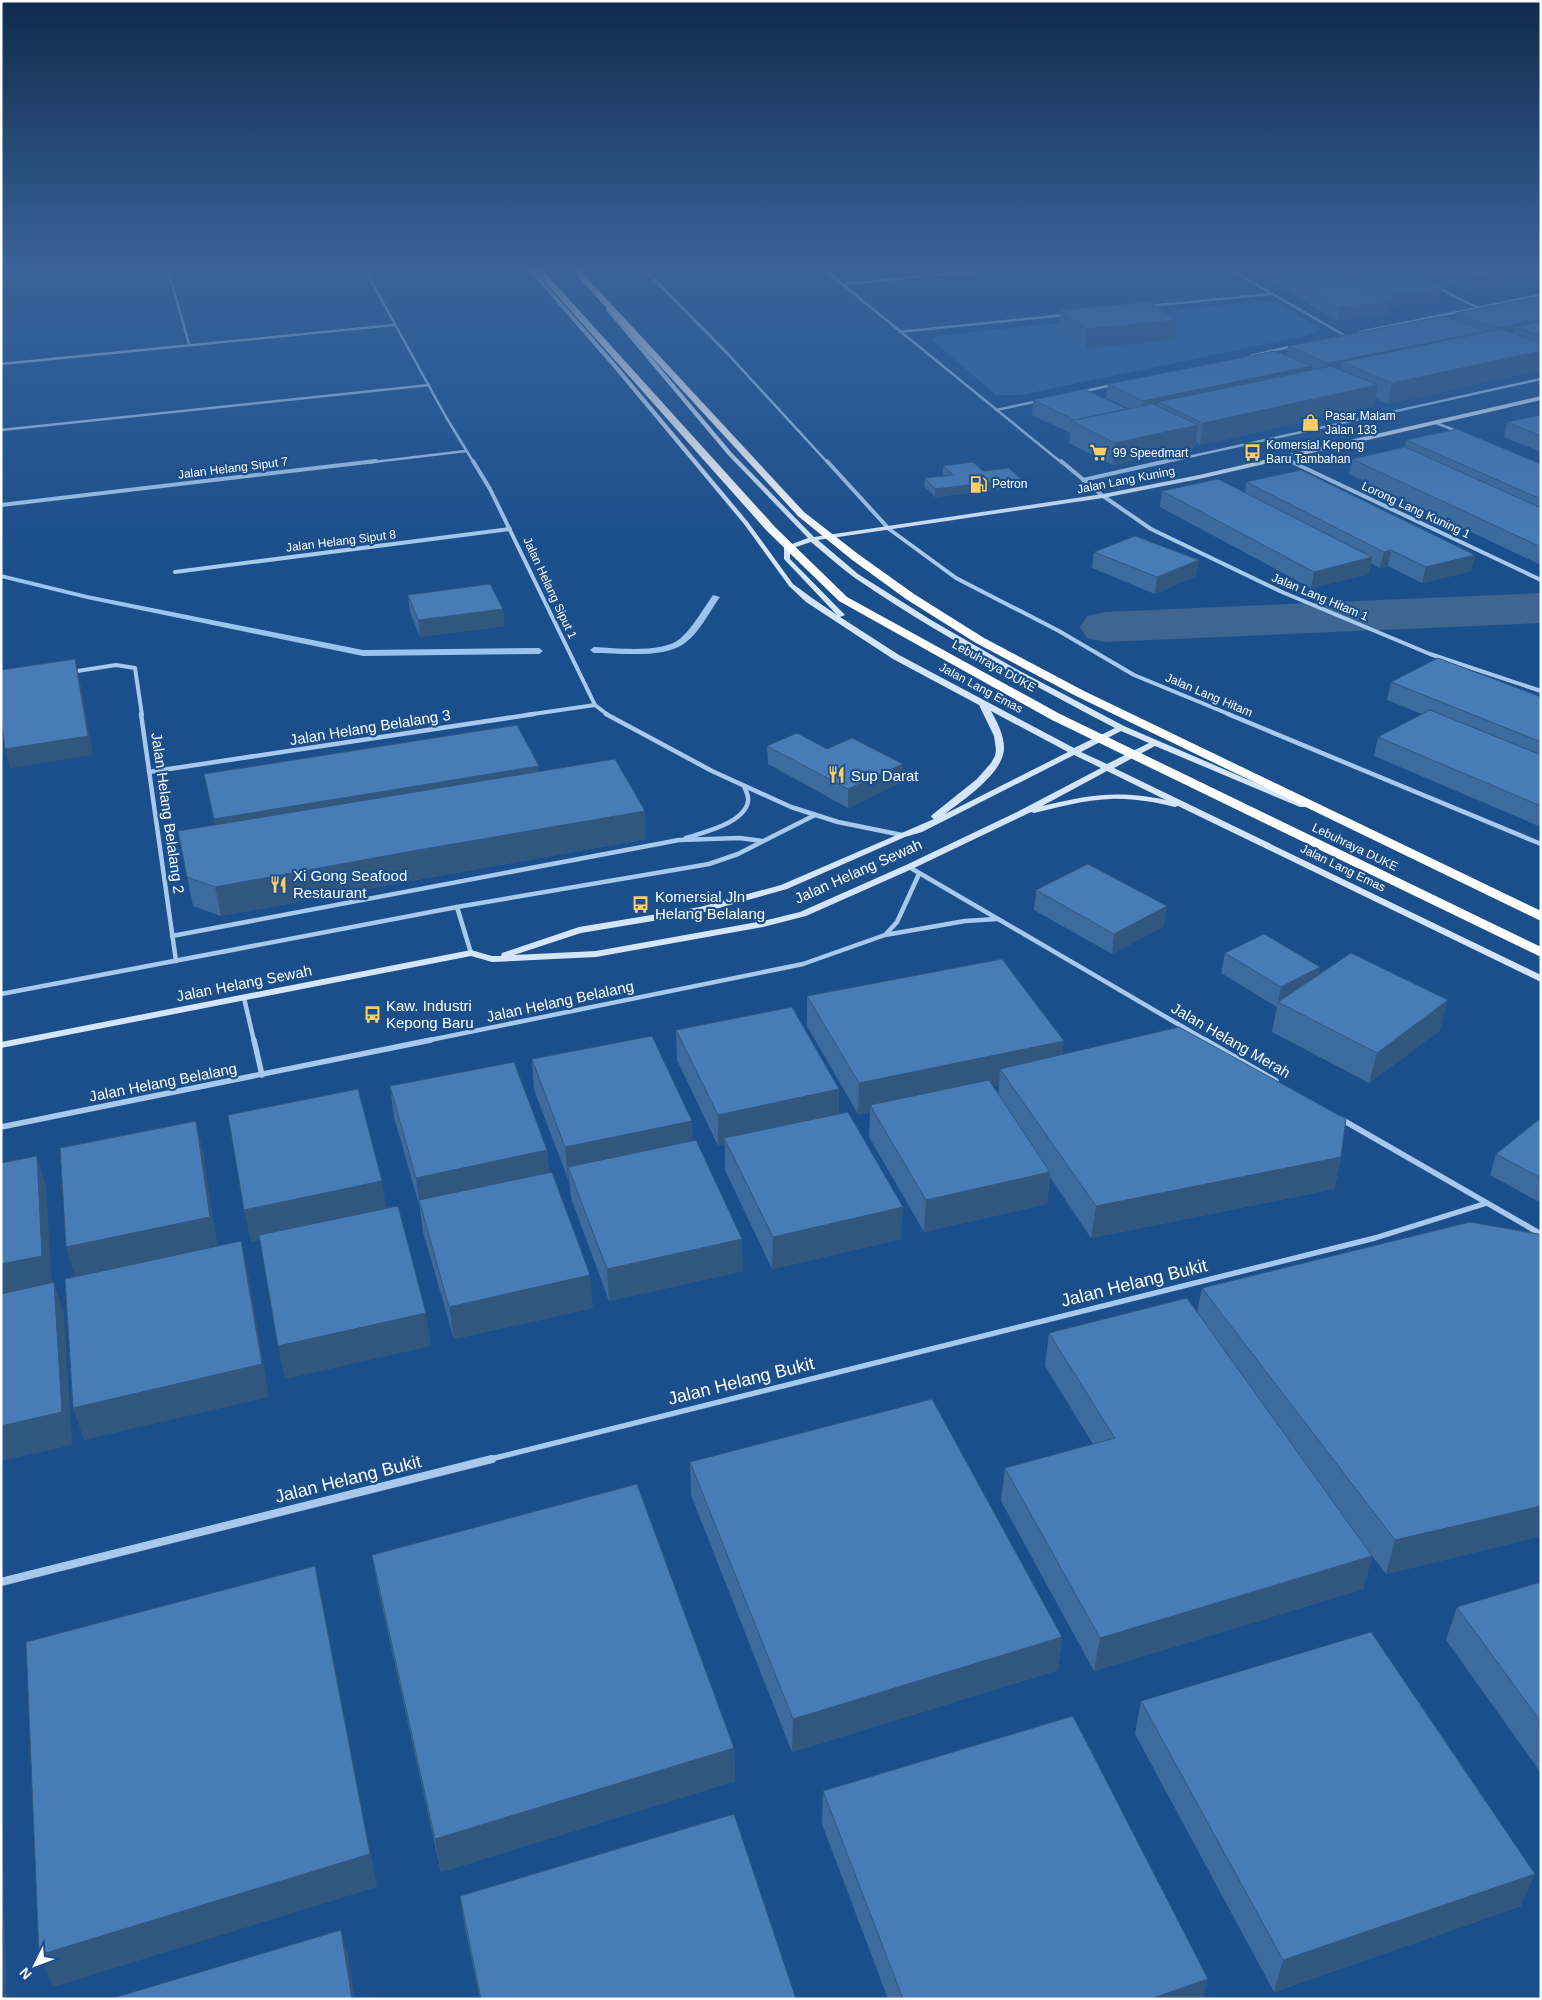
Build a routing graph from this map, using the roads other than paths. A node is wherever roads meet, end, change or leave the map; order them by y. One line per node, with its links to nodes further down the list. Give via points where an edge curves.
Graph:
1 (45, 359): 9 (street)
2 (414, 359): 12 (street, Jalan Helang Siput 1)
3 (608, 359): 30 (main road, Jalan Lang Emas, via 746,523 791,585)
4 (619, 359): 58 (highway, Lebuhraya DUKE, via 771,529 843,599 1056,716)
5 (650, 359): 27 (main road, via 730,454)
6 (658, 359): 53 (highway, Lebuhraya DUKE, via 801,514 842,548 949,622 1030,668)
7 (733, 359): 26 (street)
8 (933, 359): 16 (street, Jalan Lang Hitam 1)
9 (1, 364)
10 (1541, 379): 22 (street)
11 (1119, 384): 13 (street)
12 (429, 385): 18 (street); 20 (street, Jalan Helang Siput 1)
13 (1072, 394)
14 (1541, 398): 17 (main road, Jalan Lang Kuning)
15 (1044, 400): 16 (street)
16 (996, 410): 22 (street, Jalan Lang Hitam 1)
17 (1436, 423): 19 (street); 21 (main road, Jalan Lang Kuning)
18 (1, 430)
19 (1462, 434)
20 (466, 451): 24 (street, Jalan Helang Siput 7); 25 (street, Jalan Helang Siput 1)
21 (1283, 458): 23 (main road, Jalan Lang Kuning); 29 (street, Lorong Lang Kuning 1)
22 (1082, 480): 23 (street, Jalan Lang Hitam 1)
23 (1103, 496): 26 (main road, Jalan Lang Kuning); 32 (street, Jalan Lang Hitam 1, via 1158,533 1297,598 1399,642)
24 (1, 505)
25 (510, 529): 28 (street, Jalan Helang Siput 8); 34 (street, Jalan Helang Siput 1)
26 (889, 529): 27 (main road, Jalan Lang Kuning); 48 (street, Jalan Lang Hitam, via 956,578 1134,675)
27 (812, 539): 30 (main road, Jalan Lang Kuning, via 786,548 787,559); 35 (main road, via 888,598 1012,671)
28 (175, 572)
29 (1541, 580)
30 (854, 628): 33 (main road, Jalan Lang Emas, via 896,657)
31 (68, 672): 39 (street, Jalan Helang Belalang 2, via 116,665 135,668)
32 (1541, 691)
33 (983, 704): 37 (main road, Jalan Lang Emas); 44 (main road, via 995,726 999,756 980,781)
34 (594, 705): 39 (street, Jalan Helang Belalang 3); 40 (street, Jalan Helang Siput 1, via 610,717)
35 (1121, 728): 36 (main road); 37 (main road, Jalan Helang Sewah)
36 (1154, 743): 38 (main road, Jalan Helang Sewah); 52 (main road)
37 (1075, 752): 38 (main road, Jalan Lang Emas); 44 (main road, Jalan Helang Sewah)
38 (1108, 767): 41 (main road, Jalan Lang Emas); 42 (main road, Jalan Helang Sewah)
39 (150, 772): 56 (street, Jalan Helang Belalang 2)
40 (744, 786): 43 (street, Jalan Helang Siput 1); 46 (street, via 749,802 744,812 717,828)
41 (1186, 805): 42 (main road, via 1110,796); 61 (main road, Jalan Lang Emas)
42 (1020, 814): 49 (main road, Jalan Helang Sewah)
43 (815, 815): 45 (street, Jalan Helang Siput 1); 47 (street)
44 (919, 830): 45 (main road, Jalan Helang Sewah)
45 (902, 836): 59 (main road, Jalan Helang Sewah, via 784,887 700,910 579,930)
46 (679, 840): 47 (street, via 740,838); 56 (street)
47 (764, 841): 51 (street, via 709,864)
48 (1541, 844)
49 (909, 867): 50 (street, Jalan Helang Merah); 59 (main road, Jalan Helang Sewah, via 803,914 763,924 596,954)
50 (919, 874): 54 (street, Jalan Helang Merah); 55 (street, via 897,922)
51 (457, 907): 57 (street); 60 (street)
52 (1541, 912)
53 (1541, 917)
54 (997, 919): 55 (street, Jalan Helang Belalang, via 965,921); 66 (street, Jalan Helang Merah)
55 (885, 935): 65 (street, Jalan Helang Belalang, via 803,964)
56 (172, 936): 60 (street, Jalan Helang Belalang 2)
57 (471, 953): 59 (main road, Jalan Helang Sewah); 63 (main road, Jalan Helang Sewah)
58 (1541, 953)
59 (492, 959)
60 (176, 961): 62 (street)
61 (1541, 979)
62 (1, 994)
63 (244, 998): 64 (main road, Jalan Helang Sewah); 65 (street)
64 (1, 1045)
65 (262, 1075): 68 (street, Jalan Helang Belalang)
66 (1280, 1084)
67 (1332, 1113): 69 (street)
68 (1, 1127)
69 (1487, 1203): 70 (street); 71 (street, Jalan Helang Bukit, via 1375,1238)
70 (1541, 1234)
71 (1, 1582)

